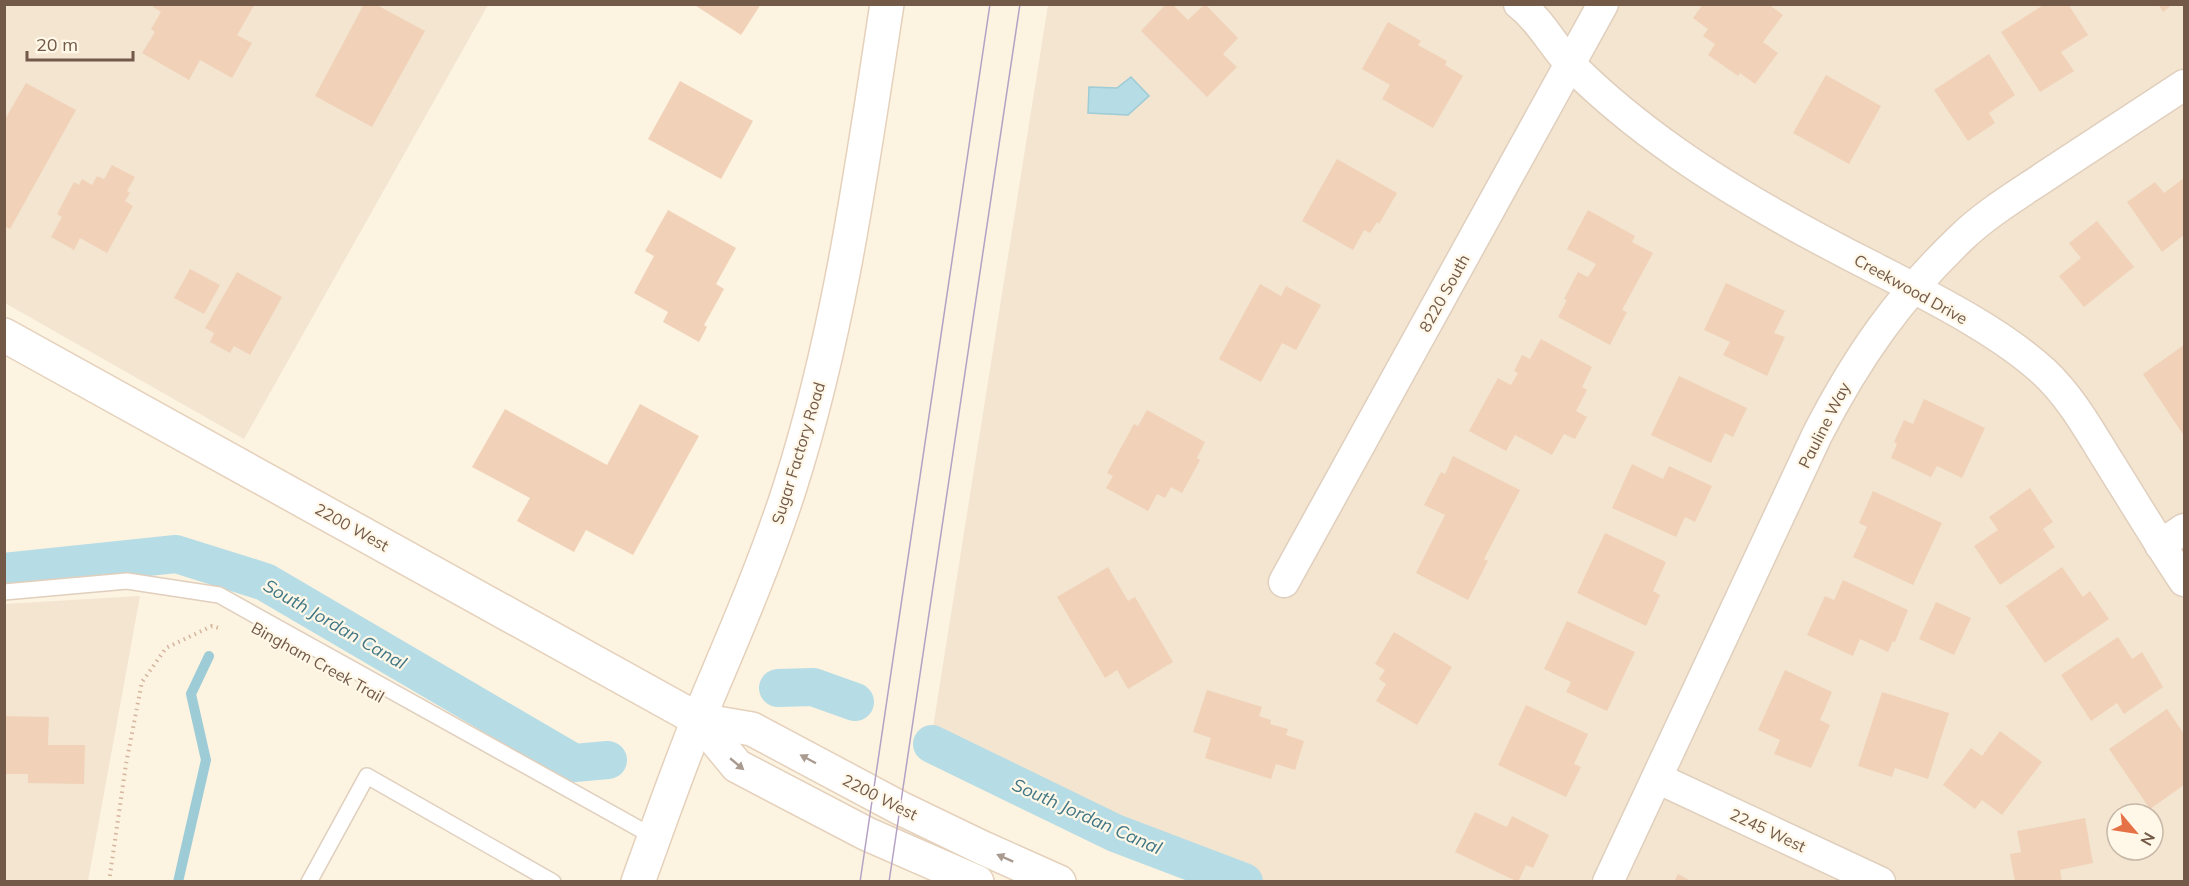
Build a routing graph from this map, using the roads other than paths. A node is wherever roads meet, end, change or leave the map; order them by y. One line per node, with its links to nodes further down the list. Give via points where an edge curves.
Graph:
1 (887, 4): 12 (street, Sugar Factory Road, via 847,255 806,436 771,542)
2 (1519, 4): 4 (street, Creekwood Drive)
3 (1603, 4): 4 (street, 8220 South)
4 (1571, 64): 6 (street, Creekwood Drive, via 1620,111 1730,188); 10 (street, 8220 South)
5 (2184, 85): 6 (street, Pauline Way, via 2006,202 1963,235)
6 (1913, 287): 8 (street, Creekwood Drive, via 2012,347 2043,371 2072,402); 13 (street, Pauline Way, via 1866,348 1826,417)
7 (4, 335): 12 (street, 2200 West)
8 (2172, 537): 9 (street, Creekwood Drive)
9 (2184, 581)
10 (1284, 582)
11 (4, 592): 14 (lane, via 127,581 219,596)
12 (699, 720): 14 (street, Sugar Factory Road); 18 (street, 2200 West, one-way to 18, via 736,766 885,843); 19 (street, 2200 West, one-way to 12, via 900,808 752,729)
13 (1657, 778): 20 (street, Pauline Way); 21 (street, 2245 West)
14 (654, 837): 17 (street, Sugar Factory Road)
15 (309, 882): 16 (lane, via 368,776)
16 (553, 882)
17 (638, 882)
18 (977, 882)
19 (1059, 882)
20 (1608, 882)
21 (1880, 882)

